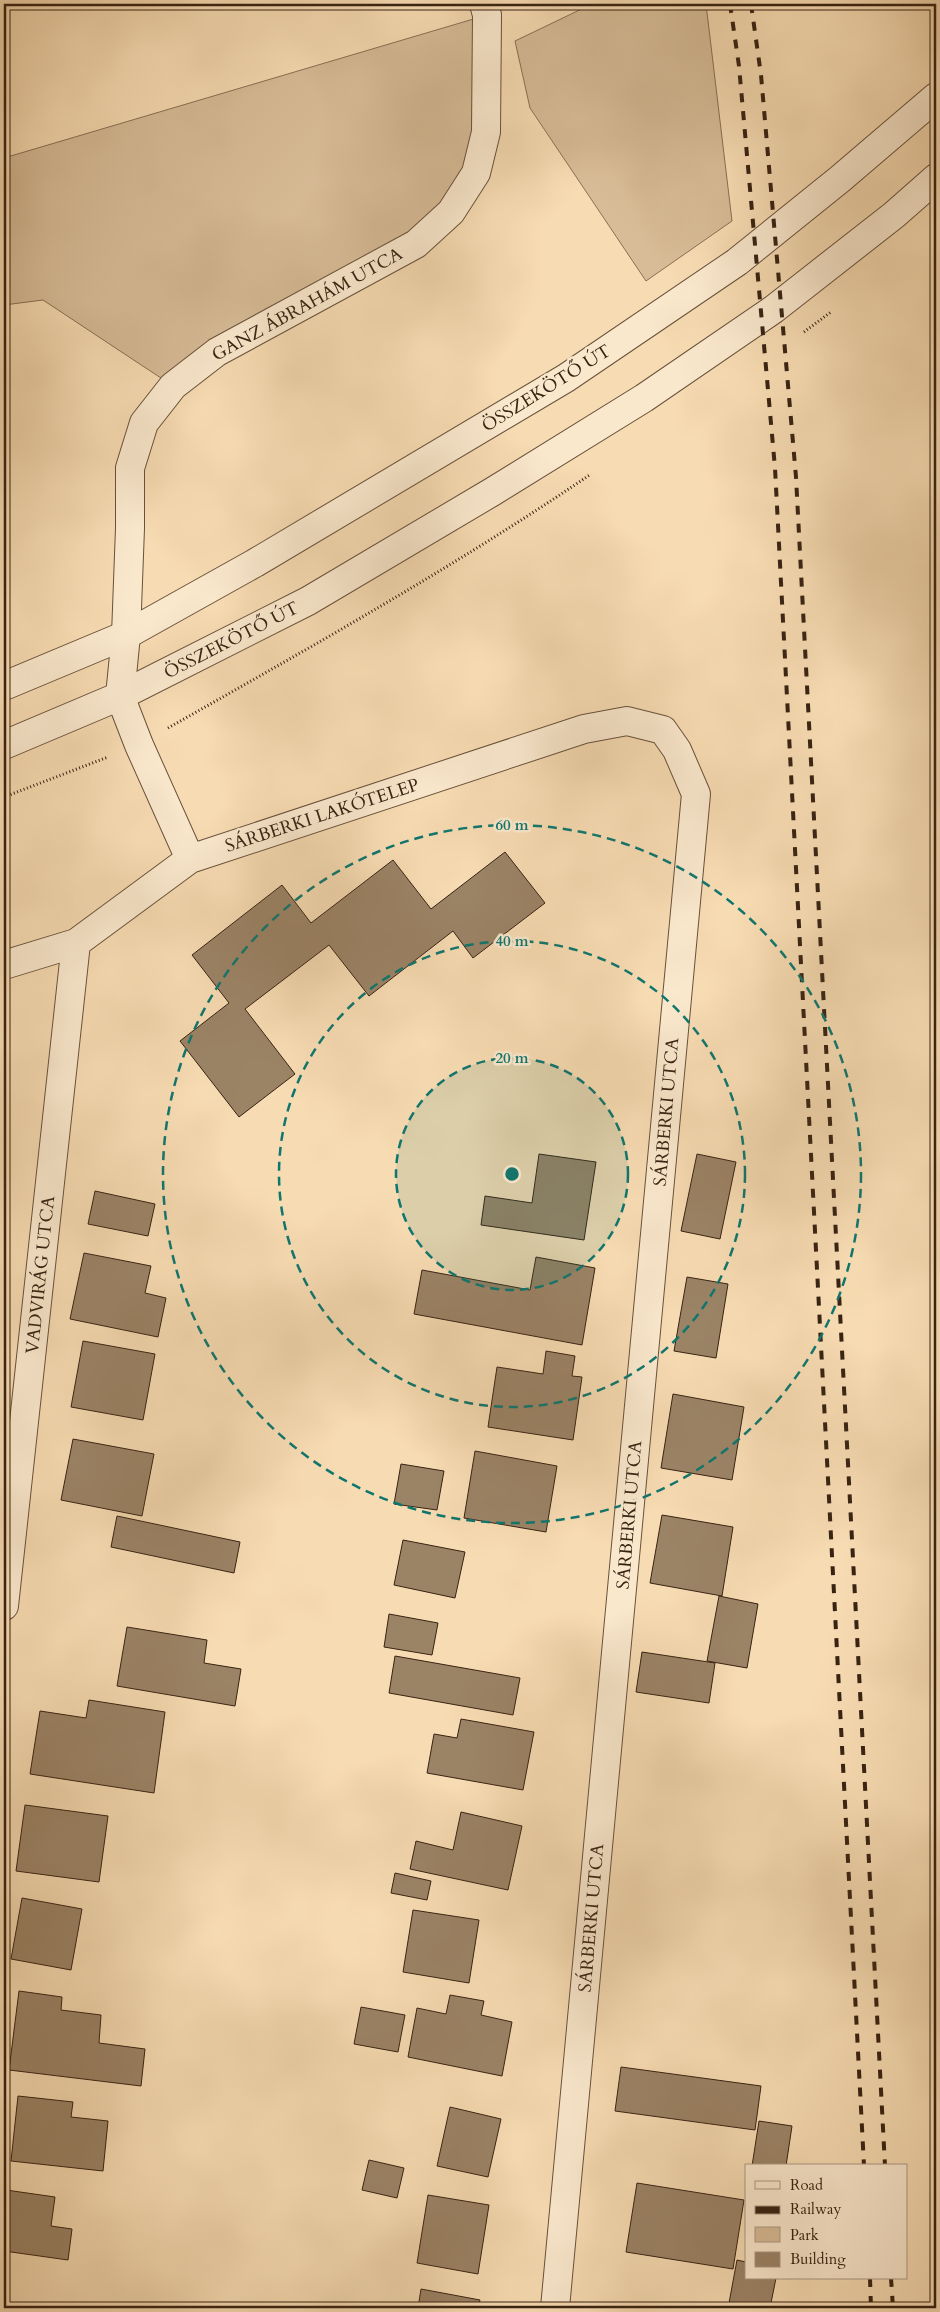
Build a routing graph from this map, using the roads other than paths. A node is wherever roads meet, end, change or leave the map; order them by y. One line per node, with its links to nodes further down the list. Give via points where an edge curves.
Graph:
1 (484, 4): 4 (street, GANZ ÁBRAHÁM UTCA, via 488,15 486,132 476,173 451,212 416,244 217,352 173,386 144,423 130,468)
2 (936, 97): 4 (street, ÖSSZEKÖTŐ ÚT, via 737,262 566,378)
3 (936, 178): 6 (street, ÖSSZEKÖTŐ ÚT, via 774,309 644,398 308,600)
4 (126, 636): 5 (street, ÖSSZEKÖTŐ ÚT); 6 (street)
5 (4, 686)
6 (120, 696): 8 (street, ÖSSZEKÖTŐ ÚT); 9 (street, via 138,745)
7 (663, 730): 9 (street, SÁRBERKI LAKÓTELEP, via 627,721 584,729); 13 (street, SÁRBERKI UTCA, via 677,750 696,794)
8 (4, 745)
9 (190, 859): 10 (street, SÁRBERKI LAKÓTELEP)
10 (76, 943): 11 (street, SÁRBERKI LAKÓTELEP); 12 (street, VADVIRÁG UTCA)
11 (4, 965)
12 (4, 1606)
13 (555, 2308)

